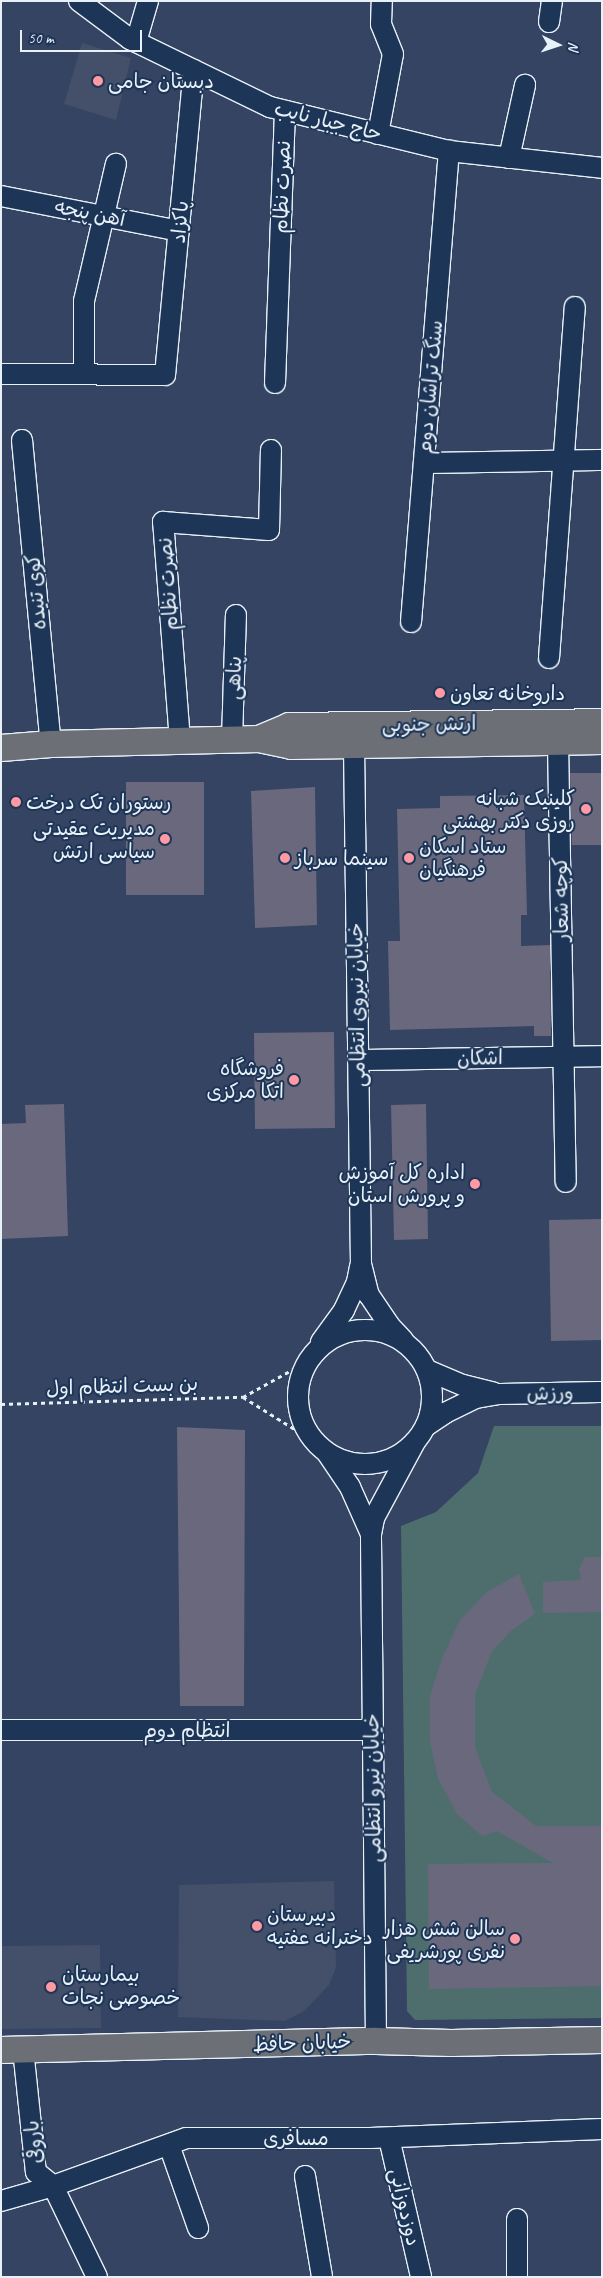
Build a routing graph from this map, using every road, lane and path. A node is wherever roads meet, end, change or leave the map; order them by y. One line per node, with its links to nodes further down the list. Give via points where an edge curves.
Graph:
1 (79, 1): 6 (street, حاج جبار نایب)
2 (148, 1): 6 (street)
3 (382, 1): 10 (street, via 381,24 393,54)
4 (552, 1): 5 (street)
5 (549, 22)
6 (136, 42): 7 (street, حاج جبار نایب)
7 (194, 70): 9 (street, حاج جبار نایب, via 270,107); 17 (street, پاکزاد)
8 (525, 85): 12 (street)
9 (285, 111): 10 (street, حاج جبار نایب); 21 (street, نصرت نظام)
10 (378, 134): 11 (street, حاج جبار نایب)
11 (449, 152): 12 (street, حاج جبار نایب); 26 (street, سنگ تراشان دوم)
12 (509, 158): 14 (street, حاج جبار نایب)
13 (116, 164): 16 (street)
14 (602, 168)
15 (1, 196): 16 (street, آهن پنجه)
16 (104, 216): 17 (street, آهن پنجه); 20 (street, via 84,301)
17 (179, 231): 20 (street, پاکزاد, via 165,375)
18 (575, 307): 25 (street)
19 (1, 374): 20 (street)
20 (84, 374)
21 (275, 384)
22 (22, 440): 36 (street, کوی تنیده)
23 (271, 450): 33 (street, نصرت نظام, via 269,530 164,522)
24 (602, 460): 25 (street)
25 (564, 461): 26 (street); 29 (street)
26 (424, 463): 28 (street, سنگ تراشان دوم)
27 (236, 615): 32 (street, پناهی)
28 (411, 622)
29 (549, 658)
30 (602, 722): 31 (main road, ارتش جنوبی, via 290,726)
31 (259, 739): 32 (main road, ارتش جنوبی); 37 (main road, ارتش جنوبی, via 291,746)
32 (232, 740): 33 (main road, ارتش جنوبی)
33 (180, 741): 36 (main road, ارتش جنوبی)
34 (602, 741): 35 (main road, ارتش جنوبی)
35 (558, 742): 37 (main road, ارتش جنوبی); 39 (street, کوچه شعار)
36 (51, 744): 38 (main road, ارتش جنوبی)
37 (354, 746): 41 (street, خیابان نیروی انتظامی)
38 (1, 748)
39 (564, 1056): 40 (street, اشکان); 41 (street, اشکان); 42 (street, کوچه شعار)
40 (602, 1056)
41 (358, 1060): 43 (street, خیابان نیروی انتظامی)
42 (566, 1182)
43 (361, 1264): 44 (street, خیابان نیروی انتظامی, via 369,1295); 45 (street, خیابان نیروی انتظامی, via 344,1310)
44 (403, 1340): 45 (street, via 385,1332 366,1329 329,1339); 46 (street, via 417,1353)
45 (311, 1356): 49 (path); 52 (street, via 298,1386 298,1405 302,1424)
46 (427, 1370): 48 (street, ورزش, via 462,1385); 51 (street, via 432,1388 431,1408)
47 (602, 1392): 48 (street, ورزش)
48 (498, 1394): 51 (street, ورزش, via 461,1405)
49 (243, 1397): 50 (path, بن بست انتظام اول); 52 (path)
50 (1, 1404)
51 (420, 1434): 52 (street, via 400,1455 363,1465 344,1461); 53 (street, خیابان نیرو انتظامی, via 374,1518)
52 (320, 1447): 53 (street, خیابان نیرو انتظامی, via 350,1486)
53 (371, 1534): 55 (street, خیابان نیرو انتظامی)
54 (1, 1730): 55 (street, انتظام دوم)
55 (372, 1730): 57 (street, خیابان نیرو انتظامی)
56 (602, 2040): 57 (main road, خیابان حافظ)
57 (376, 2041): 58 (main road, خیابان حافظ)
58 (12, 2050): 63 (street, باروقی, via 36,2172)
59 (602, 2129): 60 (street, مسافری)
60 (389, 2138): 61 (street, مسافری, via 186,2138); 67 (street, دوزدوزانی)
61 (169, 2144): 63 (street, مسافری); 66 (street)
62 (305, 2176): 69 (street)
63 (53, 2186): 64 (street, مسافری); 68 (street, باروقی)
64 (1, 2201)
65 (516, 2219): 70 (street)
66 (198, 2228)
67 (418, 2276)
68 (97, 2277)
69 (322, 2277)
70 (517, 2277)

